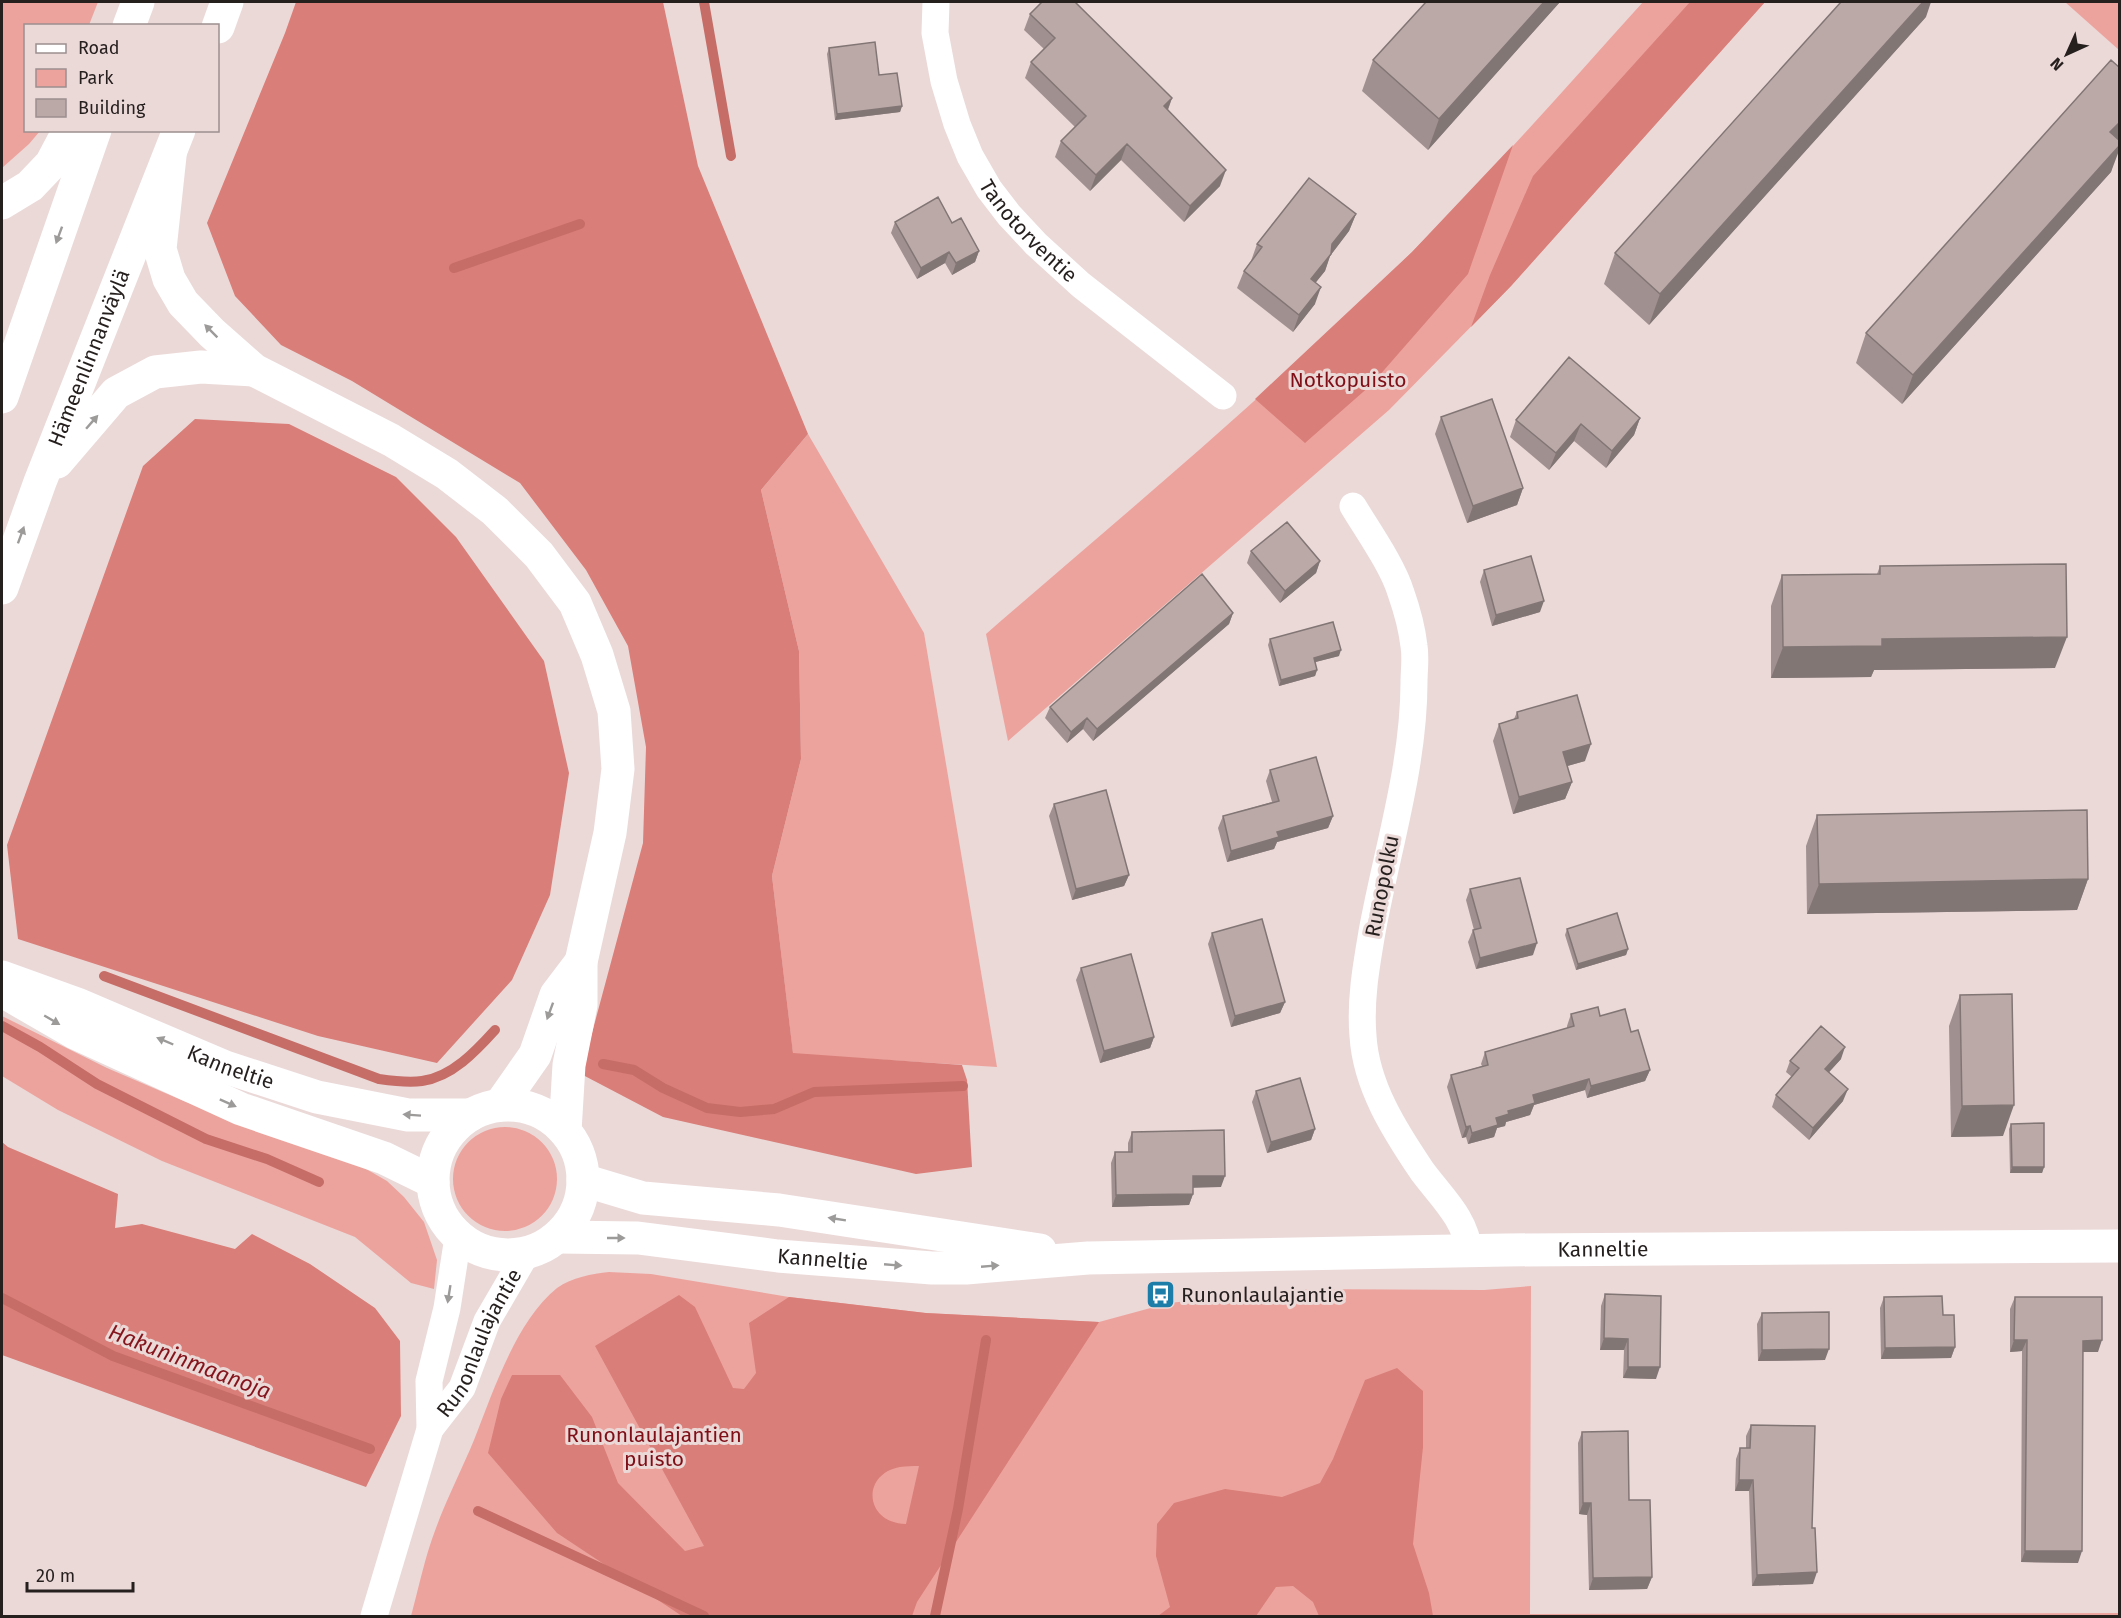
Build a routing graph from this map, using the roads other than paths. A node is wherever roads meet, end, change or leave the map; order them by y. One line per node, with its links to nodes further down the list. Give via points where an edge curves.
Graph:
1 (227, 2): 3 (main road)
2 (936, 2): 9 (street, Tanotorventie, via 935,33 944,81 970,156 989,189 1022,230 1081,285)
3 (219, 24)
4 (68, 132): 7 (main road, via 51,164 30,186)
5 (94, 132): 10 (main road, one-way to 10)
6 (175, 143): 8 (main road, one-way to 6, via 191,310 169,279 160,249); 11 (main road, Hämeenlinnanväylä)
7 (2, 203)
8 (254, 370): 11 (main road, one-way to 8, via 116,393 155,372 201,367); 14 (main road, via 391,440 447,474 495,511 539,555 574,603 597,656 614,711 618,769 610,833)
9 (1223, 396)
10 (2, 397)
11 (40, 482): 13 (main road, Hämeenlinnanväylä, one-way to 11)
12 (1353, 506): 24 (street, Runopolku, via 1401,591 1414,647 1414,710 1404,778 1365,976 1363,1037 1367,1064 1378,1097 1396,1131 1460,1219)
13 (2, 588)
14 (581, 962): 17 (main road, one-way to 17, via 556,995 534,1055); 18 (main road, via 581,1005 569,1065)
15 (2, 977): 17 (main road, Kanneltie, one-way to 15, via 408,1115 317,1097 225,1067 77,1004)
16 (2, 990): 20 (main road, Kanneltie, one-way to 20, via 75,1034 241,1108 384,1158)
17 (485, 1110): 18 (main road, via 518,1106 536,1110); 20 (main road, via 455,1127 442,1143)
18 (565, 1131): 19 (main road, via 581,1162)
19 (583, 1180): 22 (main road, via 576,1212); 26 (main road, Kanneltie, one-way to 19, via 779,1210 643,1198)
20 (433, 1182): 21 (main road, via 440,1212)
21 (458, 1237): 25 (main road, via 490,1253); 27 (street, Runonlaulajantie, one-way to 27, via 447,1308 429,1380)
22 (557, 1237): 25 (main road); 26 (main road, Kanneltie, one-way to 26, via 638,1238 778,1256 932,1268 966,1269)
23 (2120, 1246): 24 (main road, Kanneltie)
24 (1469, 1252): 26 (main road, Kanneltie)
25 (526, 1254): 27 (street, Runonlaulajantie, via 487,1321 462,1388)
26 (1088, 1258)
27 (430, 1429): 28 (street, Runonlaulajantie)
28 (374, 1617)

